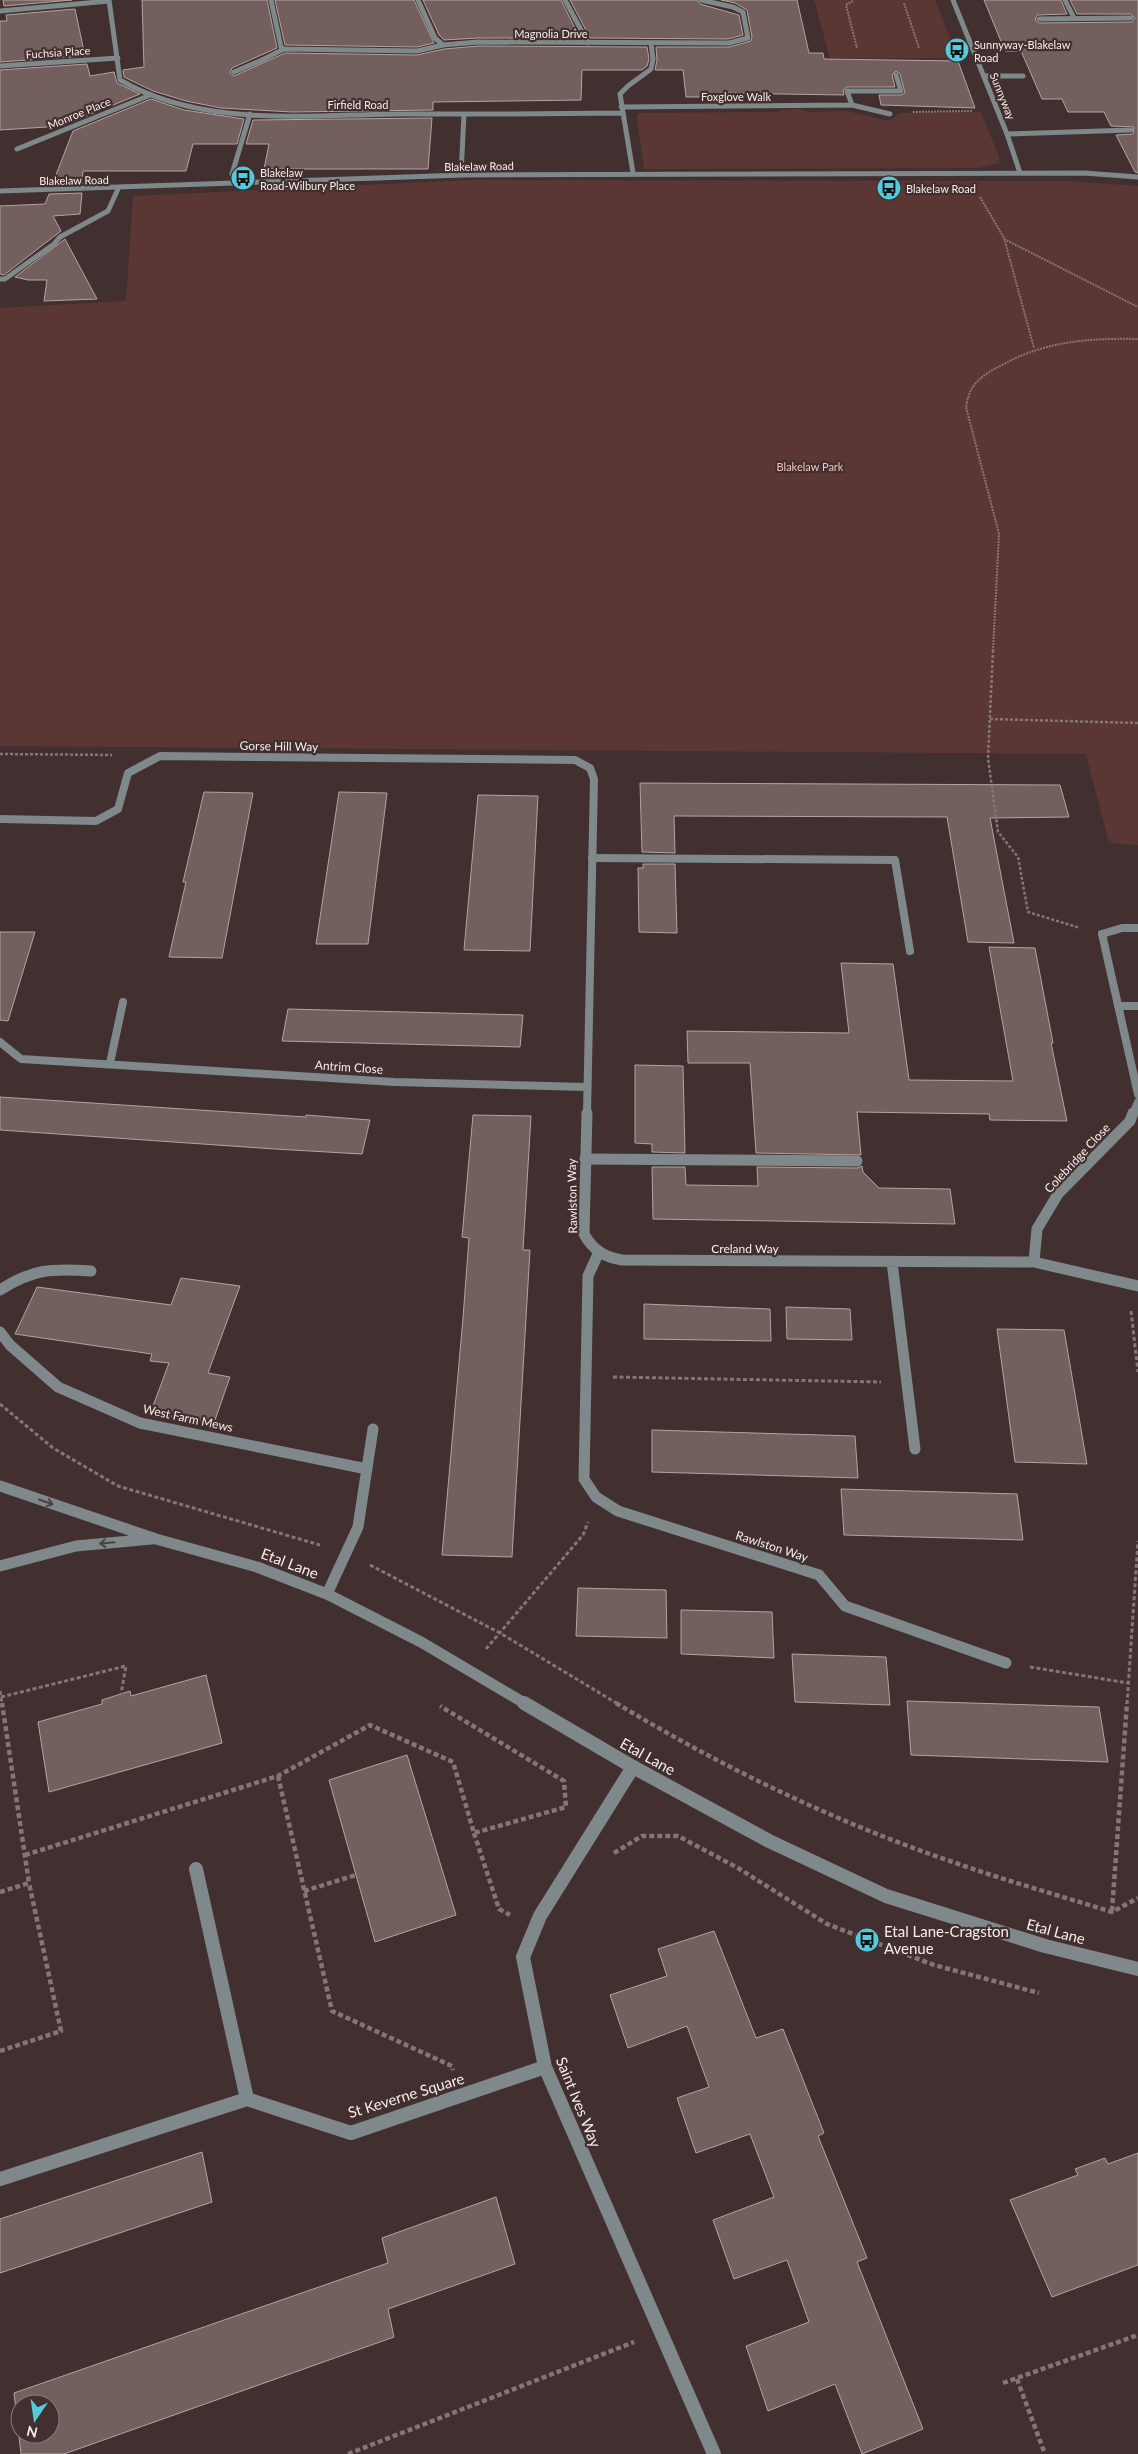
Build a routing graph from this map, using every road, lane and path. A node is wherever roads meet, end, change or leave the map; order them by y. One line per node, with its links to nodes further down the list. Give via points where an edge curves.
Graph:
1 (109, 0): 10 (street); 20 (street, Firfield Road)
2 (271, 0): 19 (street)
3 (418, 0): 16 (street, via 435,38)
4 (565, 0): 14 (street)
5 (701, 0): 15 (street, Magnolia Drive, via 743,12 748,38 728,43)
6 (953, 0): 24 (street, Sunnyway)
7 (1065, 0): 12 (street)
8 (853, 1): 17 (path, via 846,5)
9 (904, 3): 18 (path)
10 (0, 11)
11 (1039, 18): 12 (street)
12 (1074, 18): 13 (street)
13 (1131, 18)
14 (588, 43): 15 (street, Magnolia Drive); 16 (street, Magnolia Drive, via 478,42)
15 (651, 43): 28 (street, via 653,63 650,70 622,89)
16 (443, 45): 19 (street, Magnolia Drive, via 418,51)
17 (856, 48)
18 (919, 48)
19 (284, 50): 22 (street, Magnolia Drive)
20 (118, 58): 21 (street, Fuchsia Place); 26 (street, Firfield Road, via 120,80)
21 (0, 66)
22 (234, 72)
23 (896, 75): 27 (street, via 901,90 847,91)
24 (984, 76): 25 (street); 29 (street, Sunnyway)
25 (1023, 76)
26 (148, 96): 31 (street, Firfield Road, via 192,107); 36 (street, Monroe Place)
27 (852, 105): 28 (street, Foxglove Walk); 33 (street, Foxglove Walk)
28 (622, 110): 32 (street, Firfield Road); 37 (street)
29 (998, 111): 30 (path); 35 (street, Sunnyway)
30 (909, 112)
31 (250, 114): 32 (street, Firfield Road); 39 (street)
32 (464, 114): 41 (street)
33 (890, 114)
34 (1131, 130): 35 (street)
35 (1007, 134): 38 (street, Sunnyway)
36 (17, 149)
37 (634, 173): 40 (street, Blakelaw Road); 41 (street, Blakelaw Road)
38 (1020, 173): 40 (street, Blakelaw Road); 42 (street, Blakelaw Road)
39 (232, 174)
40 (969, 174): 45 (path)
41 (461, 176): 43 (street, Blakelaw Road)
42 (1138, 177)
43 (118, 189): 44 (street, Blakelaw Road); 46 (street, via 108,211 60,237 6,279)
44 (0, 192)
45 (1004, 238): 47 (path); 49 (path)
46 (0, 279)
47 (1138, 307)
48 (1138, 340): 49 (path, via 1084,340)
49 (1034, 348): 50 (path, via 982,377 970,390 966,407 999,534)
50 (990, 719): 51 (path); 58 (path, via 988,758 998,832 1018,857 1028,912)
51 (1138, 723)
52 (0, 754): 53 (path)
53 (113, 755)
54 (590, 768): 55 (street, Gorse Hill Way, via 575,760 160,756 128,773 118,809 96,821); 56 (street, Rawlston Way, via 594,779)
55 (0, 819)
56 (592, 858): 59 (street, via 895,860); 65 (street, Rawlston Way)
57 (1138, 928): 58 (street, via 1122,928)
58 (1102, 934): 61 (street)
59 (910, 951)
60 (123, 1002): 64 (street)
61 (1118, 1006): 62 (street); 66 (street)
62 (1138, 1006)
63 (0, 1042): 64 (street, Antrim Close, via 21,1059)
64 (110, 1063): 65 (street, Antrim Close, via 394,1082)
65 (587, 1087): 68 (street, Rawlston Way)
66 (1138, 1094)
67 (1138, 1102): 72 (street, Colebridge Close, via 1130,1120 1058,1194 1037,1229)
68 (585, 1159): 69 (street); 70 (street, Rawlston Way, via 584,1234)
69 (857, 1161)
70 (598, 1254): 71 (street, Creland Way, via 622,1260); 79 (street, Rawlston Way, via 588,1276)
71 (892, 1262): 72 (street, Creland Way); 80 (street)
72 (1034, 1262): 74 (street, Creland Way)
73 (91, 1271): 75 (street, via 51,1268 20,1277)
74 (1138, 1286)
75 (0, 1290)
76 (1131, 1308): 78 (path)
77 (0, 1332): 84 (street, West Farm Mews, via 10,1345 58,1387 140,1423)
78 (1138, 1372)
79 (586, 1376): 80 (path); 86 (street, Rawlston Way, via 584,1479)
80 (907, 1383): 83 (street)
81 (0, 1404): 89 (path, via 53,1448 118,1486)
82 (373, 1429): 84 (street)
83 (915, 1449)
84 (367, 1469): 89 (street, via 358,1527)
85 (0, 1486): 87 (street, Etal Lane, one-way to 87)
86 (596, 1497): 92 (path, via 583,1535); 94 (street, Rawlston Way, via 618,1511 819,1576 845,1606)
87 (156, 1539): 90 (street, Etal Lane, one-way to 90, via 76,1546); 91 (street, Etal Lane, via 257,1567)
88 (1138, 1541): 95 (path)
89 (346, 1552): 91 (street); 92 (path)
90 (0, 1566)
91 (327, 1594): 100 (street, Etal Lane, via 421,1642)
92 (500, 1633): 93 (path); 111 (path, via 666,1733 748,1777 818,1809 949,1861)
93 (486, 1650)
94 (1006, 1663): 95 (path)
95 (1128, 1683): 111 (path)
96 (0, 1691): 98 (path)
97 (121, 1694): 98 (path, via 126,1666)
98 (1, 1697): 103 (path)
99 (440, 1706): 102 (path, via 564,1782 566,1807)
100 (633, 1767): 112 (street, Saint Ives Way); 113 (street, Etal Lane, via 769,1841 886,1896 1045,1946)
101 (278, 1776): 102 (path, via 370,1725 453,1762); 103 (path); 108 (path)
102 (474, 1833): 112 (path, via 500,1909)
103 (25, 1855): 107 (path)
104 (610, 1860): 114 (path, via 615,1852 642,1836 678,1836 738,1868 827,1924 934,1965)
105 (196, 1869): 118 (street)
106 (356, 1875): 108 (path)
107 (29, 1883): 109 (path); 115 (path, via 61,2031)
108 (304, 1891): 117 (path, via 332,2011 452,2066)
109 (0, 1892)
110 (1138, 1898): 111 (path)
111 (1112, 1912)
112 (535, 1928): 116 (street, Saint Ives Way, via 523,1957)
113 (1138, 1969)
114 (1038, 1993)
115 (0, 2051)
116 (545, 2067): 117 (street, St Keverne Square); 120 (street, Saint Ives Way)
117 (460, 2096): 118 (street, St Keverne Square, via 351,2132)
118 (247, 2099): 119 (street)
119 (0, 2179)
120 (660, 2331): 124 (path); 125 (street, Saint Ives Way)
121 (1138, 2336): 122 (path)
122 (1017, 2379): 123 (path); 126 (path)
123 (1003, 2383)
124 (348, 2454)
125 (714, 2454)
126 (1045, 2454)

